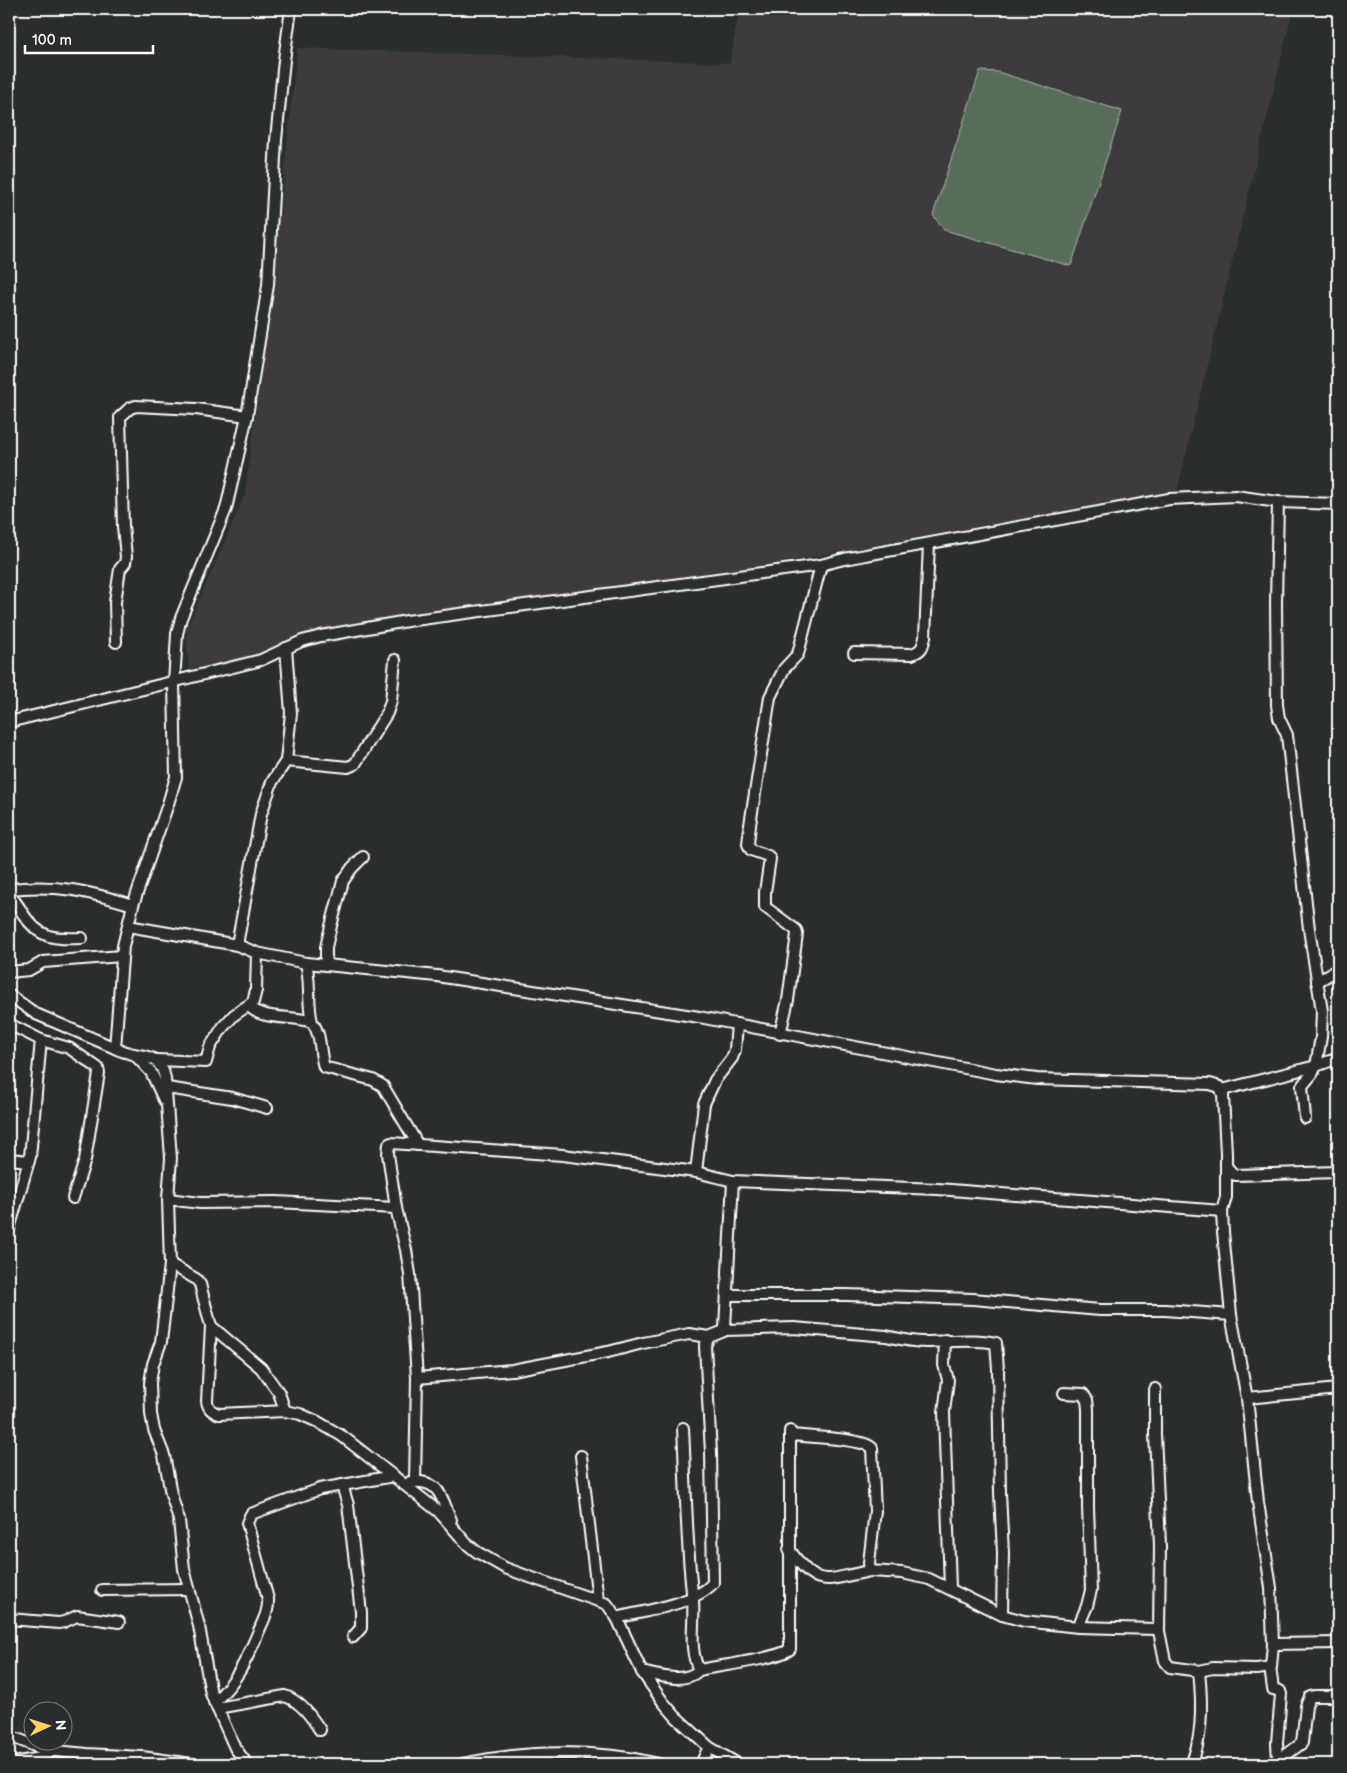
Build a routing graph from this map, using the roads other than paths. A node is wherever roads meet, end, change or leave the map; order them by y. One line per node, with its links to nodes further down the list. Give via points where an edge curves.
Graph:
1 (291, 9): 2 (street, via 276,140 268,285)
2 (247, 416): 7 (street, via 136,406 120,417 126,556 120,568 115,602); 11 (street, via 226,508 181,618)
3 (1278, 502): 4 (street); 5 (street, via 1236,496 1169,499); 27 (street, via 1279,718 1288,735)
4 (1338, 504)
5 (929, 544): 6 (street); 9 (street, via 925,637 919,652)
6 (821, 565): 8 (street, via 407,621 321,636); 33 (street, via 798,654 784,669 770,697 748,844 751,850 770,858 764,907 797,934)
7 (116, 642)
8 (286, 648): 11 (street, via 262,660); 13 (street, via 291,713)
9 (854, 653)
10 (395, 660): 13 (street, via 387,713 355,764 348,767)
11 (174, 683): 12 (street); 17 (street, via 174,785)
12 (9, 722)
13 (286, 762): 20 (street, via 272,782 261,814)
14 (363, 857): 24 (street, via 343,881 326,947)
15 (9, 889): 17 (street, via 58,887)
16 (9, 895): 19 (street, via 41,933 57,938)
17 (133, 905): 18 (street)
18 (128, 926): 20 (street); 22 (street)
19 (82, 938)
20 (237, 945): 21 (street)
21 (256, 953): 23 (street); 29 (street, via 256,990)
22 (122, 956): 26 (street, via 43,962 28,970); 35 (street)
23 (306, 963): 24 (street); 30 (street)
24 (326, 965): 32 (street, via 437,976)
25 (1338, 969): 27 (street)
26 (9, 972)
27 (1317, 982): 39 (street, via 1322,1011)
28 (9, 996): 35 (street, via 36,1014)
29 (249, 1006): 30 (street, via 264,1014); 38 (street, via 222,1027 210,1047 206,1062)
30 (312, 1022): 45 (street, via 318,1034 324,1067 383,1086)
31 (9, 1024): 34 (street)
32 (737, 1024): 33 (street); 49 (street, via 732,1058 704,1104)
33 (780, 1034): 41 (street, via 996,1074 1037,1079 1210,1084)
34 (41, 1040): 47 (street); 52 (street, via 69,1048 99,1070 85,1160)
35 (115, 1048): 36 (street)
36 (135, 1056): 38 (street); 42 (street, via 157,1081)
37 (1338, 1058): 39 (street)
38 (157, 1060): 40 (street, via 164,1070)
39 (1316, 1066): 41 (street); 44 (street, via 1302,1086)
40 (167, 1088): 42 (street); 43 (street, via 232,1098)
41 (1222, 1090): 48 (street)
42 (166, 1105): 53 (street, via 171,1158)
43 (267, 1108)
44 (1304, 1118)
45 (418, 1146): 49 (street, via 563,1156); 54 (street, via 389,1144)
46 (9, 1159): 47 (street)
47 (29, 1161): 56 (street)
48 (1226, 1166): 50 (street, via 1233,1174); 55 (street, via 1226,1197)
49 (696, 1172): 51 (street)
50 (1338, 1172)
51 (733, 1181): 55 (street, via 938,1189); 58 (street)
52 (73, 1198)
53 (168, 1199): 54 (street, via 200,1204 276,1202); 57 (street)
54 (396, 1208): 64 (street, via 410,1274)
55 (1222, 1211): 59 (street)
56 (9, 1229)
57 (170, 1264): 60 (street, via 196,1278 200,1284); 79 (street, via 161,1342 150,1383 150,1404 179,1520)
58 (728, 1295): 59 (street, via 973,1299 1100,1310); 61 (street)
59 (1231, 1315): 68 (street)
60 (211, 1326): 69 (street, via 261,1368 280,1392); 69 (street, via 207,1401 210,1409 219,1414)
61 (725, 1330): 62 (street); 63 (street, via 794,1328 886,1336 898,1340)
62 (709, 1337): 64 (street, via 689,1334 512,1370); 81 (street, via 705,1346 714,1576 711,1586)
63 (945, 1340): 78 (street); 83 (street, via 994,1342 997,1348)
64 (417, 1378): 73 (street)
65 (1155, 1389): 88 (street)
66 (1338, 1389): 68 (street)
67 (1064, 1393): 87 (street, via 1082,1394 1088,1408 1090,1590)
68 (1247, 1398): 91 (street, via 1258,1502 1272,1588)
69 (285, 1411): 72 (street, via 300,1414 342,1436)
70 (683, 1428): 81 (street)
71 (580, 1456): 82 (street)
72 (398, 1479): 73 (street); 74 (street); 75 (street)
73 (415, 1482): 75 (street, via 427,1482 440,1494)
74 (342, 1485): 89 (street, via 348,1505 362,1623); 97 (street, via 271,1506 251,1514 247,1520 268,1599 267,1611 240,1672)
75 (455, 1528): 82 (street, via 467,1544 488,1559)
76 (789, 1549): 77 (street, via 802,1568 820,1579); 77 (street, via 790,1431 792,1435 868,1444 873,1452 874,1484); 93 (street, via 790,1649 765,1658)
77 (870, 1571): 78 (street, via 902,1573)
78 (950, 1588): 83 (street)
79 (189, 1589): 80 (street); 97 (street)
80 (102, 1590)
81 (692, 1597): 84 (street); 93 (street, via 694,1661)
82 (598, 1600): 84 (street, via 607,1604)
83 (1002, 1615): 87 (street, via 1034,1623)
84 (617, 1618): 95 (street)
85 (9, 1619): 86 (street, via 59,1623 77,1616)
86 (119, 1622)
87 (1078, 1627): 88 (street, via 1154,1628)
88 (1159, 1631): 94 (street, via 1166,1664)
89 (353, 1637)
90 (1338, 1643): 91 (street)
91 (1273, 1644): 92 (street)
92 (1270, 1667): 94 (street); 102 (street, via 1273,1689 1281,1694)
93 (699, 1670): 95 (street, via 692,1676 680,1678)
94 (1200, 1671): 111 (street, via 1199,1740)
95 (642, 1672): 100 (street, via 654,1691)
96 (1338, 1696): 102 (street, via 1310,1697 1302,1743)
97 (215, 1705): 98 (street, via 285,1696 306,1710); 106 (street)
98 (320, 1730)
99 (15, 1738): 101 (street)
100 (709, 1748): 109 (street); 110 (street)
101 (52, 1751): 103 (street, via 142,1757); 104 (street, via 40,1758)
102 (1278, 1762)
103 (167, 1763): 105 (street)
104 (9, 1764)
105 (192, 1764)
106 (245, 1764)
107 (462, 1764): 108 (street, via 508,1755 566,1753)
108 (659, 1764)
109 (701, 1764)
110 (738, 1764)
111 (1191, 1764)

